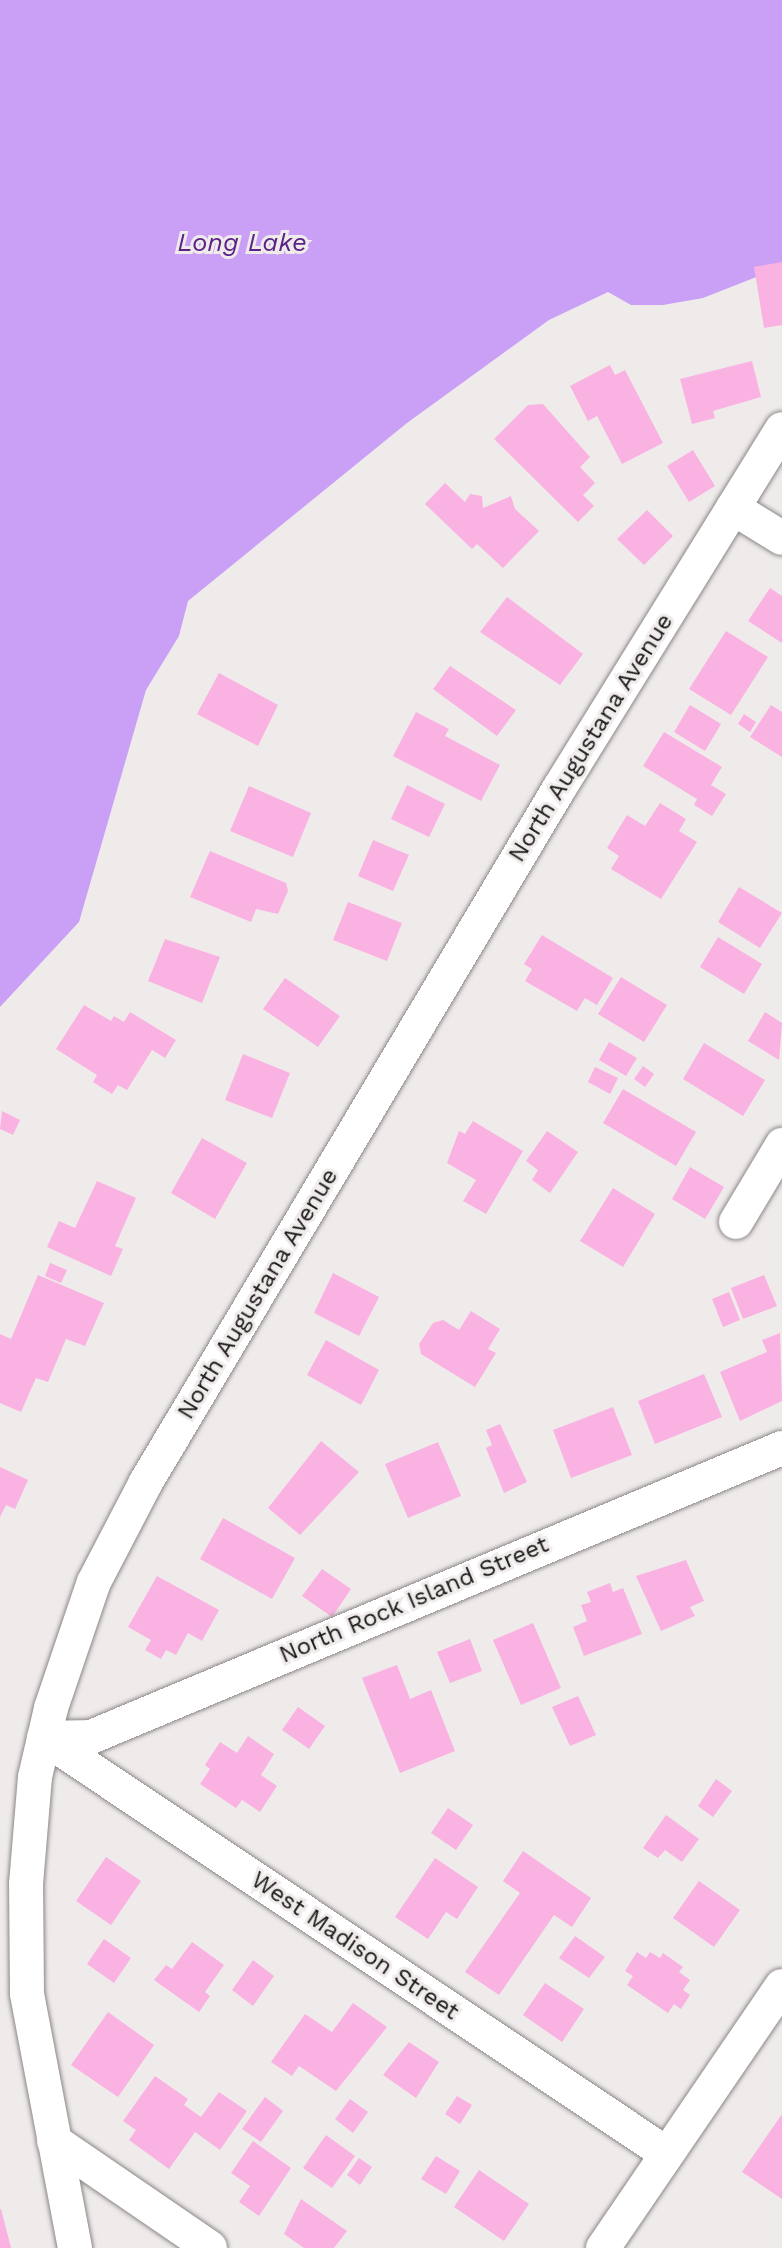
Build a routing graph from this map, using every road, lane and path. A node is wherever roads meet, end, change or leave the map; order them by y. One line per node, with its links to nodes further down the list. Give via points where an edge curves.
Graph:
1 (782, 429): 2 (street, North Augustana Avenue)
2 (733, 508): 3 (street); 7 (street, North Augustana Avenue, via 560,787 146,1482 94,1582)
3 (782, 538)
4 (782, 1145): 5 (street)
5 (736, 1222)
6 (782, 1448): 7 (street, North Rock Island Street, via 91,1737)
7 (44, 1738): 9 (street, North Augustana Avenue, via 26,1884 27,1993); 10 (street, West Madison Street)
8 (782, 1986): 10 (street)
9 (54, 2141): 11 (street, North Augustana Avenue); 12 (street)
10 (667, 2154): 13 (street)
11 (75, 2248)
12 (210, 2248)
13 (603, 2248)

